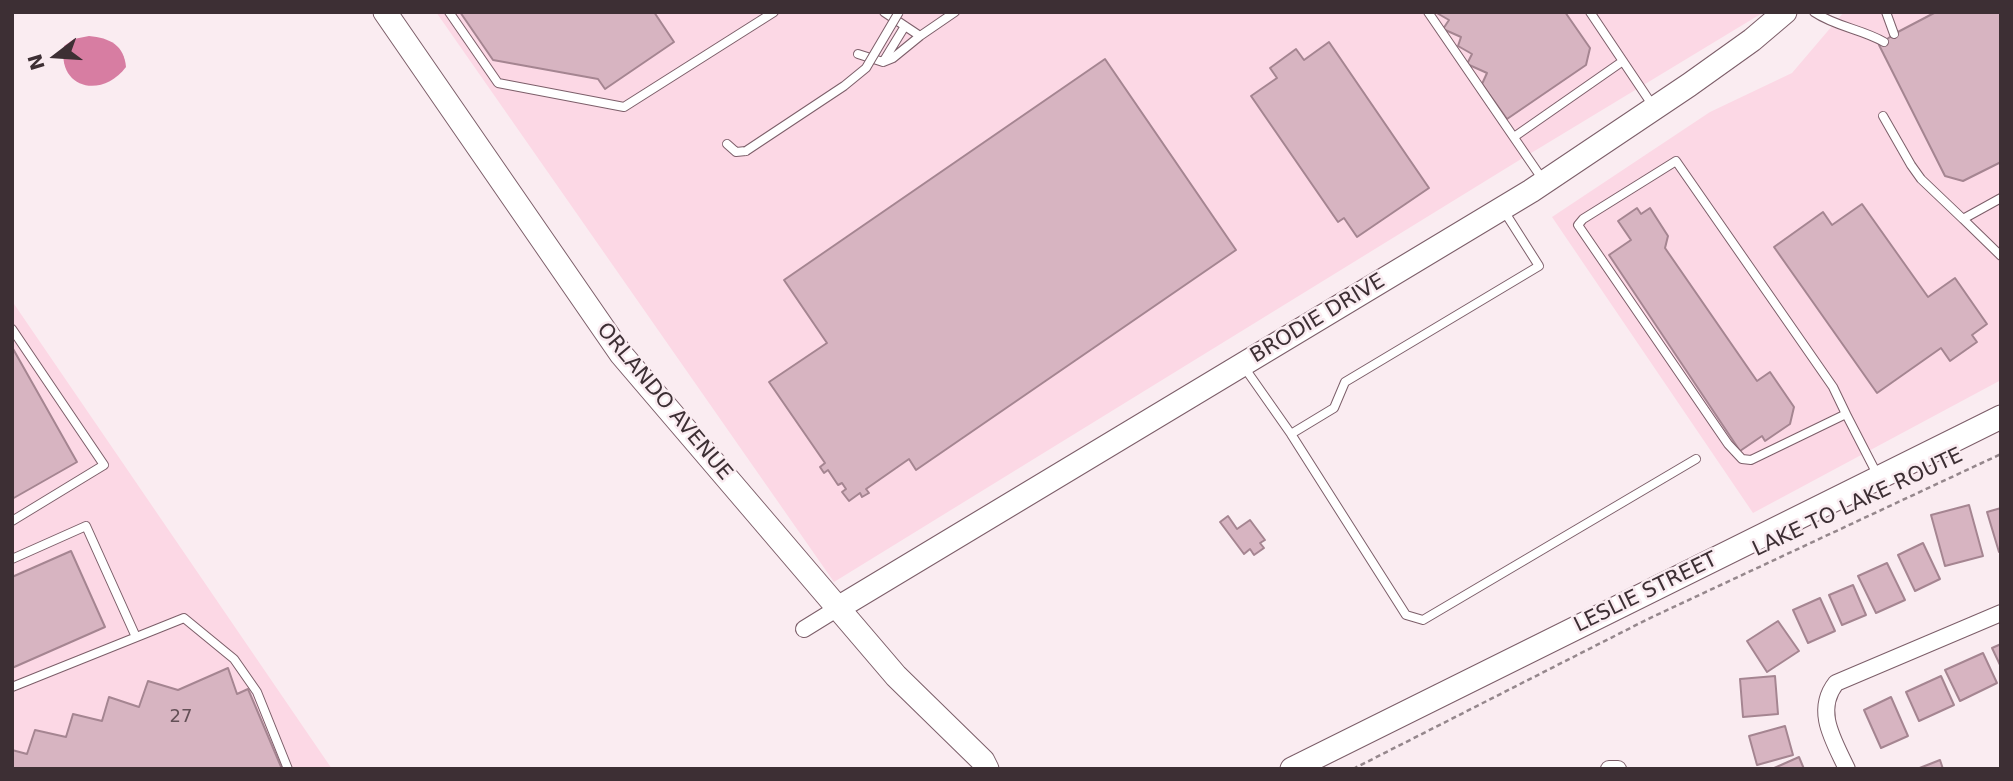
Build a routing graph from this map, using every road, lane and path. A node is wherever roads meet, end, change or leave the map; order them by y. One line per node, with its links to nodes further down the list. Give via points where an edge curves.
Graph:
1 (385, 12): 38 (street, ORLANDO AVENUE, via 603,331)
2 (449, 12): 3 (lane, via 498,83 624,107)
3 (774, 12)
4 (884, 12): 12 (lane)
5 (899, 12): 22 (lane, bridge, via 866,68 844,86 746,152 736,152)
6 (955, 12): 14 (lane)
7 (1429, 12): 21 (lane)
8 (1591, 12): 17 (lane)
9 (1785, 12): 19 (street, BRODIE DRIVE)
10 (1814, 12): 15 (lane)
11 (1886, 12): 13 (lane)
12 (905, 26): 14 (lane); 18 (lane)
13 (1894, 34)
14 (920, 36): 18 (lane)
15 (1884, 42)
16 (858, 54): 18 (lane)
17 (1623, 61): 19 (lane); 21 (lane)
18 (883, 62)
19 (1654, 108): 23 (street, BRODIE DRIVE)
20 (1883, 116): 26 (lane, via 1921,179)
21 (1514, 137): 23 (lane)
22 (726, 144)
23 (1544, 182): 25 (street, BRODIE DRIVE)
24 (2001, 198): 26 (lane)
25 (1502, 208): 29 (street, BRODIE DRIVE); 32 (lane, via 1539,266 1345,382 1334,408)
26 (1964, 219): 27 (lane)
27 (2001, 256)
28 (12, 329): 36 (lane, via 104,465)
29 (1243, 365): 32 (lane); 38 (street, BRODIE DRIVE)
30 (1846, 414): 30 (lane, via 1833,387 1675,161 1578,225 1742,459 1751,460); 35 (lane)
31 (2001, 417): 35 (street, LESLIE STREET)
32 (1291, 434): 34 (lane, via 1406,615 1423,620)
33 (2001, 453): 46 (path, LAKE TO LAKE ROUTE, via 1648,619)
34 (1696, 459)
35 (1879, 477): 45 (street, LESLIE STREET)
36 (12, 521)
37 (12, 559): 41 (lane, via 86,526)
38 (838, 608): 40 (street); 43 (street, ORLANDO AVENUE, via 915,695)
39 (2001, 612): 49 (street, via 1836,683 1825,702 1827,724)
40 (803, 629)
41 (136, 638): 42 (lane); 44 (lane, via 184,618 234,659 257,692)
42 (12, 687)
43 (990, 766)
44 (288, 769)
45 (1292, 769)
46 (1353, 769)
47 (1609, 769): 48 (street)
48 (1618, 769)
49 (1847, 769)

